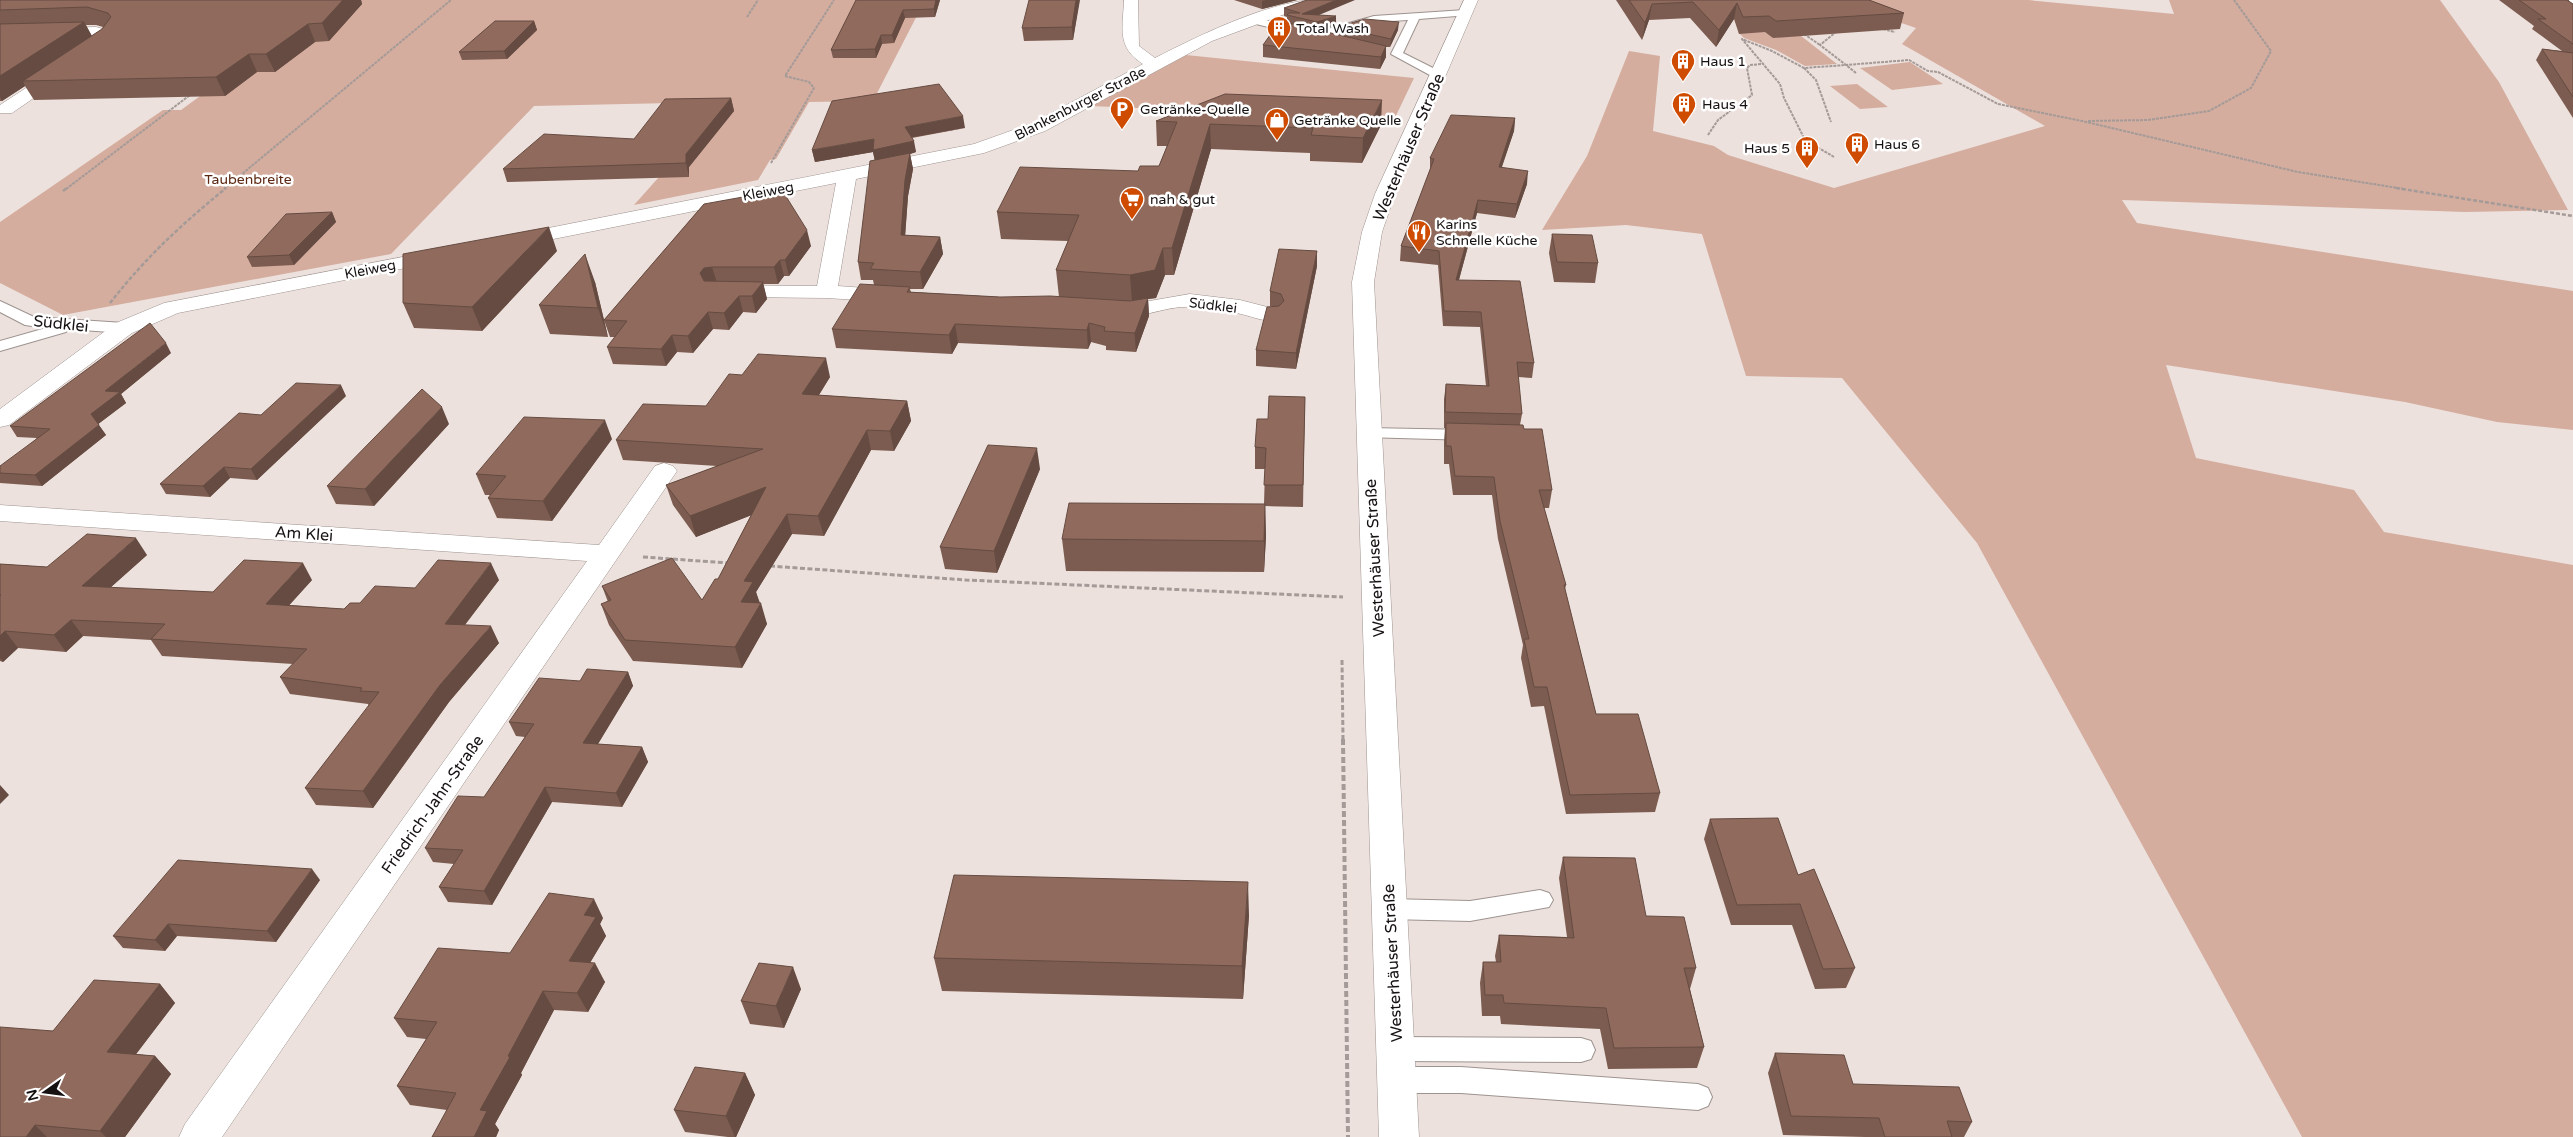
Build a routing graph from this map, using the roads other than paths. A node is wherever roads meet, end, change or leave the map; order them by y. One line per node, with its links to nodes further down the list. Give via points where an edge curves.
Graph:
1 (1131, 0): 11 (street, Blankenburger Straße, via 1131,46)
2 (1310, 0): 7 (street, Blankenburger Straße)
3 (2568, 0): 4 (street)
4 (2573, 4)
5 (1468, 6): 6 (lane); 12 (street, Westerhäuser Straße)
6 (1415, 16): 9 (lane, via 1374,19); 12 (lane, via 1392,53)
7 (1256, 21): 9 (lane); 11 (street, Blankenburger Straße, via 1206,38)
8 (0, 34): 13 (street, via 96,32 111,36)
9 (1317, 36): 10 (lane)
10 (1335, 41)
11 (1154, 64): 14 (street, Blankenburger Straße, via 1039,127 1009,140)
12 (1439, 76): 28 (street, Westerhäuser Straße, via 1385,194 1372,232 1363,282)
13 (6, 109)
14 (948, 156): 15 (street, Kleiweg)
15 (847, 176): 16 (street, Kleiweg); 19 (street)
16 (495, 245)
17 (456, 252): 25 (street, Kleiweg, via 172,308)
18 (717, 291): 19 (street)
19 (826, 292): 20 (street)
20 (915, 298)
21 (0, 306): 24 (lane, Südklei, via 31,322)
22 (1092, 309): 23 (street, Südklei, via 1132,311 1190,300)
23 (1271, 315)
24 (72, 325): 25 (lane, Südklei); 26 (lane)
25 (124, 328): 27 (street, Kleiweg)
26 (0, 346)
27 (0, 420)
28 (1368, 433): 29 (lane); 34 (street, Westerhäuser Straße)
29 (1488, 436)
30 (664, 471): 32 (street, Friedrich-Jahn-Straße)
31 (0, 513): 32 (street, Am Klei)
32 (608, 554): 39 (street, Friedrich-Jahn-Straße)
33 (1540, 900): 34 (lane, via 1470,911)
34 (1389, 909): 35 (street, Westerhäuser Straße)
35 (1396, 1049): 36 (lane); 37 (street, Westerhäuser Straße)
36 (1581, 1050)
37 (1397, 1080): 38 (lane, via 1461,1080); 40 (street, Westerhäuser Straße)
38 (1698, 1097)
39 (199, 1137)
40 (1399, 1137)

